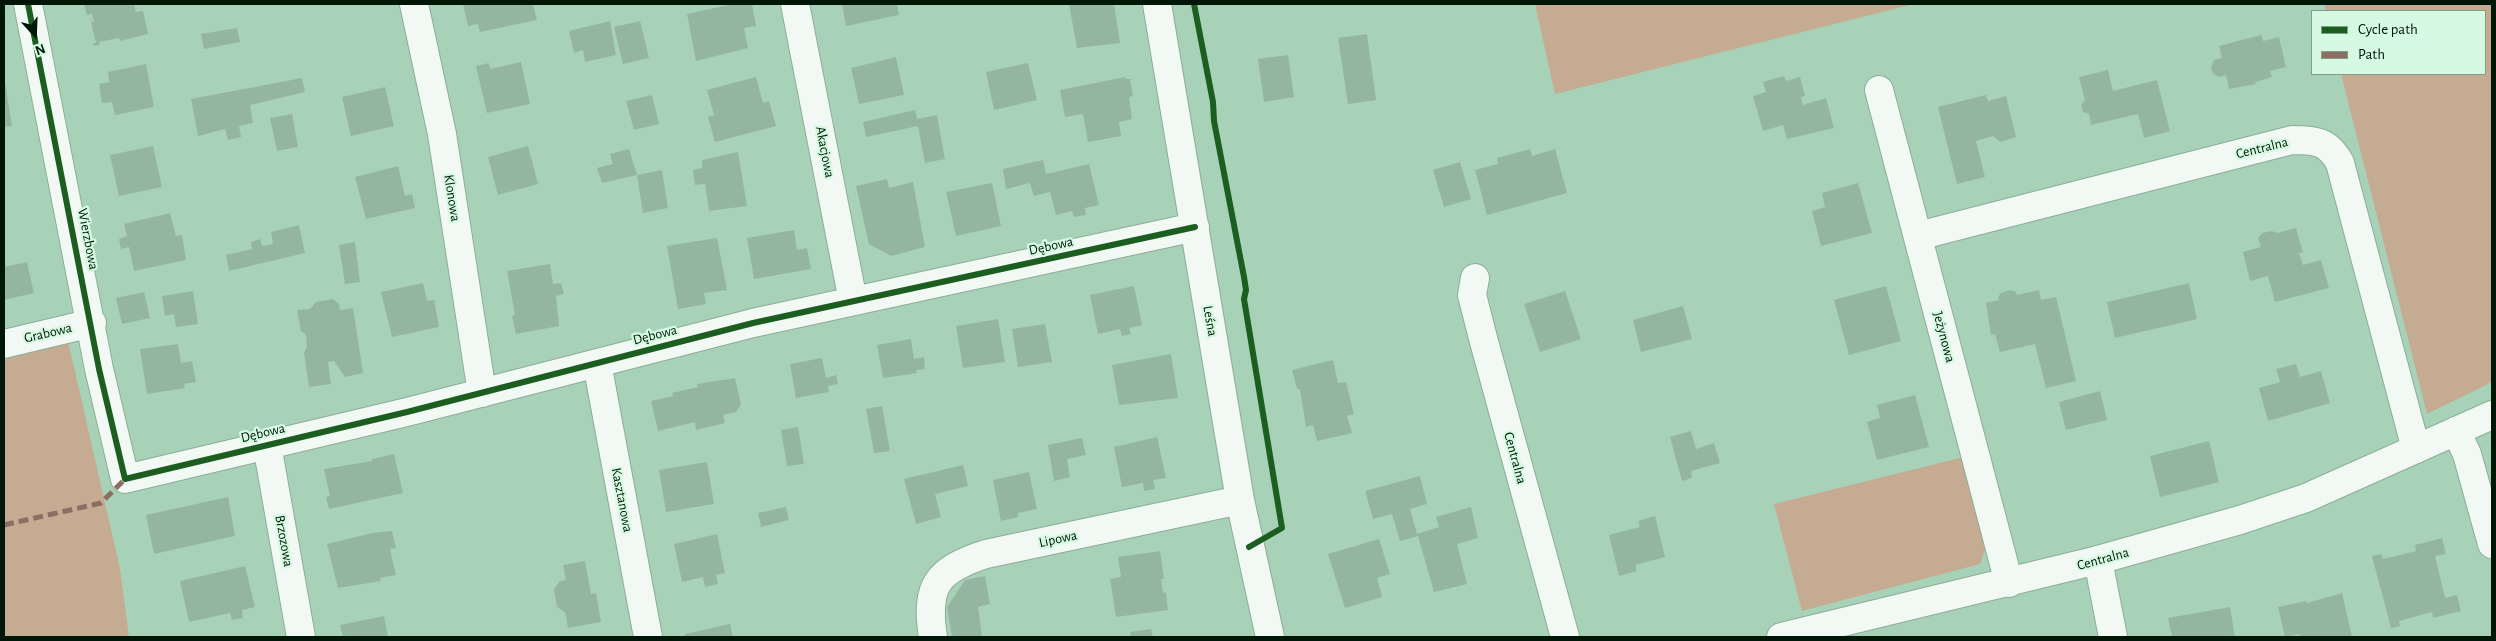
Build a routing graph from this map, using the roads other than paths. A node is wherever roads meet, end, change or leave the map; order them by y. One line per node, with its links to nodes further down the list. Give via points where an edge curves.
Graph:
1 (28, 4): 10 (street, Wierzbowa)
2 (414, 4): 13 (street, Klonowa, via 442,134)
3 (795, 4): 9 (street, Akacjowa)
4 (1157, 4): 6 (street, Leśna)
5 (1879, 90): 7 (street, Jeżynowa)
6 (1195, 227): 9 (street, Dębowa); 19 (street, Leśna)
7 (1918, 236): 17 (street, Centralna, via 2292,140 2321,142 2334,151 2340,163); 22 (street, Jeżynowa)
8 (1475, 278): 27 (street, Centralna, via 1472,295)
9 (853, 301): 12 (street, Dębowa)
10 (92, 323): 11 (street, Grabowa); 18 (street, Wierzbowa)
11 (4, 344)
12 (597, 363): 13 (street, Dębowa); 24 (street, Kasztanowa)
13 (482, 393): 16 (street, Dębowa)
14 (2492, 415): 15 (street, Centralna)
15 (2456, 432): 17 (street, Centralna); 20 (street, via 2467,454)
16 (267, 444): 18 (street, Dębowa); 23 (street, Brzozowa)
17 (2416, 449): 21 (street, Centralna, via 2306,498)
18 (125, 479)
19 (1240, 500): 25 (street, Lipowa, via 986,554 962,562 936,585 930,600); 26 (street, Leśna)
20 (2492, 544)
21 (2098, 560): 22 (street, Centralna); 29 (street)
22 (2009, 583): 28 (street, Centralna)
23 (301, 637)
24 (648, 637)
25 (933, 637)
26 (1270, 637)
27 (1565, 637)
28 (1781, 637)
29 (2113, 637)

